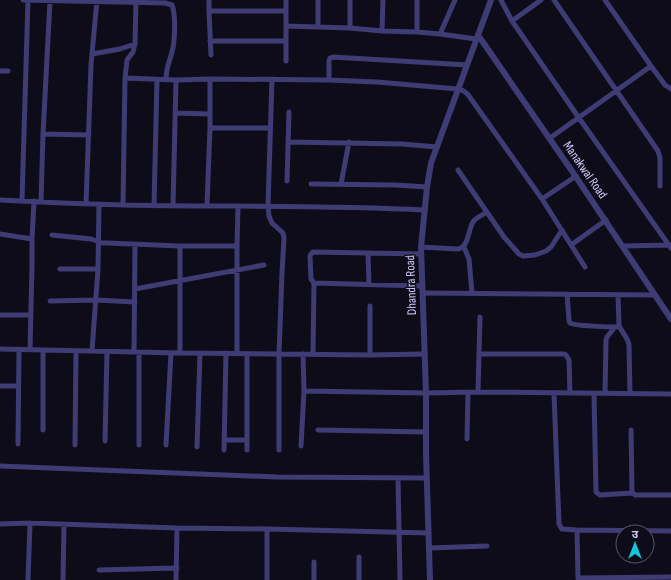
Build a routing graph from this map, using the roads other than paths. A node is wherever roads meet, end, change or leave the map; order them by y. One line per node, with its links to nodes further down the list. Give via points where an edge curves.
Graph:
1 (23, 0): 2 (street)
2 (28, 0): 3 (street); 73 (street)
3 (50, 0): 17 (street); 58 (street)
4 (174, 0): 19 (street)
5 (208, 0): 20 (street)
6 (286, 0): 21 (street)
7 (318, 0): 24 (street)
8 (350, 0): 25 (street)
9 (383, 0): 26 (street)
10 (417, 0): 27 (street)
11 (454, 0): 28 (street)
12 (491, 0): 29 (street, Dhandra Road)
13 (501, 0): 22 (street)
14 (541, 0): 22 (street)
15 (554, 0): 51 (street)
16 (606, 0): 39 (street)
17 (97, 1): 18 (street); 34 (street)
18 (136, 1): 19 (street, via 169,3); 32 (street)
19 (174, 9): 46 (street, via 174,44 167,66)
20 (209, 11): 21 (street); 30 (street)
21 (286, 11): 23 (street)
22 (512, 21): 55 (street)
23 (286, 26): 24 (street); 31 (street)
24 (318, 27): 25 (street)
25 (350, 28): 26 (street)
26 (382, 31): 27 (street)
27 (417, 32): 28 (street)
28 (440, 34): 29 (street)
29 (477, 37): 38 (street, Dhandra Road); 60 (street, Manakwal Road)
30 (210, 41): 31 (street); 35 (street)
31 (286, 41): 37 (street)
32 (135, 44): 33 (street); 36 (street)
33 (124, 48): 34 (street); 36 (street)
34 (92, 54): 59 (street)
35 (211, 55)
36 (130, 56): 42 (street, via 126,62)
37 (286, 61)
38 (466, 65): 48 (street, via 333,57 329,61); 49 (street, Dhandra Road)
39 (651, 66): 50 (street); 51 (street)
40 (0, 71): 41 (street)
41 (8, 71)
42 (125, 78): 45 (street); 78 (street)
43 (210, 79): 44 (street); 47 (street); 54 (street)
44 (272, 79): 48 (street); 57 (street)
45 (157, 80): 46 (street); 80 (street)
46 (166, 80): 47 (street)
47 (176, 80): 53 (street)
48 (329, 80): 49 (street)
49 (458, 89): 63 (street, Dhandra Road); 71 (street, via 466,92)
50 (671, 89)
51 (617, 91): 55 (street); 69 (street, via 658,151)
52 (289, 112): 61 (street)
53 (175, 113): 54 (street); 81 (street)
54 (210, 114): 56 (street)
55 (579, 118): 60 (street); 97 (street)
56 (210, 128): 57 (street); 79 (street)
57 (270, 128): 83 (street)
58 (43, 134): 59 (street); 75 (street)
59 (89, 135): 76 (street)
60 (550, 138): 65 (street, Manakwal Road)
61 (288, 142): 62 (street); 66 (street)
62 (349, 142): 63 (street); 68 (street)
63 (437, 147): 70 (street, Dhandra Road)
64 (458, 170): 85 (street)
65 (576, 176): 71 (street); 86 (street, Manakwal Road)
66 (288, 181)
67 (311, 184): 68 (street)
68 (341, 184): 70 (street)
69 (660, 186)
70 (427, 187): 84 (street, Dhandra Road)
71 (542, 199): 87 (street)
72 (0, 200): 73 (street)
73 (22, 200): 74 (street)
74 (34, 201): 75 (street); 90 (street)
75 (41, 202): 76 (street)
76 (86, 204): 77 (street)
77 (99, 204): 78 (street); 91 (street)
78 (123, 205): 80 (street)
79 (207, 205): 81 (street); 82 (street)
80 (154, 206): 81 (street)
81 (172, 206)
82 (238, 206): 83 (street); 95 (street)
83 (268, 206): 84 (street); 140 (street, via 272,223 283,233 284,238)
84 (425, 210): 98 (street, Dhandra Road)
85 (487, 212): 87 (street, via 516,252 523,256 546,251); 99 (street, via 474,221)
86 (606, 220): 93 (street); 96 (street, Manakwal Road)
87 (562, 230): 93 (street)
88 (0, 234): 90 (street)
89 (52, 235): 91 (street)
90 (32, 239): 122 (street)
91 (99, 242): 92 (street); 105 (street)
92 (135, 245): 94 (street); 111 (street)
93 (571, 245): 103 (street)
94 (180, 246): 95 (street); 107 (street)
95 (237, 246): 106 (street)
96 (623, 246): 97 (street); 116 (street, Manakwal Road)
97 (670, 246)
98 (421, 247): 99 (street); 101 (street, Dhandra Road)
99 (464, 247): 113 (street, via 469,259)
100 (368, 253): 101 (street); 108 (street, via 312,253 311,279); 109 (street)
101 (421, 254): 110 (street, Dhandra Road)
102 (264, 265): 106 (street)
103 (585, 266)
104 (60, 269): 105 (street)
105 (98, 269): 117 (street)
106 (237, 270): 107 (street); 138 (street)
107 (180, 280): 111 (street); 135 (street)
108 (314, 283): 109 (street); 142 (street)
109 (369, 284): 110 (street)
110 (422, 286): 112 (street, Dhandra Road)
111 (135, 289): 119 (street)
112 (423, 293): 113 (street); 143 (street, Dhandra Road)
113 (472, 293): 114 (street)
114 (567, 294): 115 (street); 125 (street, via 570,322)
115 (618, 295): 116 (street); 125 (street)
116 (655, 295): 124 (street, Manakwal Road)
117 (96, 300): 118 (street); 119 (street); 131 (street)
118 (50, 301)
119 (135, 302): 133 (street)
120 (370, 306): 145 (street)
121 (0, 315): 122 (street)
122 (30, 315): 128 (street)
123 (480, 317): 144 (street)
124 (671, 319)
125 (617, 328): 155 (street, via 606,340); 156 (street, via 628,339 630,345)
126 (0, 349): 127 (street)
127 (19, 349): 128 (street); 147 (street)
128 (30, 349): 129 (street)
129 (43, 350): 130 (street); 158 (street)
130 (76, 351): 131 (street); 167 (street)
131 (92, 351): 132 (street)
132 (108, 352): 133 (street); 165 (street)
133 (136, 352): 134 (street); 168 (street)
134 (171, 353): 135 (street); 169 (street)
135 (180, 353): 136 (street)
136 (200, 353): 137 (street); 171 (street)
137 (226, 353): 138 (street); 162 (street)
138 (237, 354): 139 (street)
139 (247, 354): 140 (street); 163 (street)
140 (279, 354): 141 (street); 174 (street)
141 (303, 354): 142 (street); 148 (street)
142 (312, 354): 145 (street)
143 (424, 354): 145 (street); 151 (street, Dhandra Road)
144 (479, 354): 150 (street); 153 (street, via 564,354 569,360)
145 (370, 355)
146 (0, 386): 147 (street)
147 (18, 386): 166 (street)
148 (304, 391): 151 (street); 170 (street)
149 (468, 392): 150 (street); 151 (street); 164 (street)
150 (478, 392): 152 (street)
151 (426, 393): 161 (street, Dhandra Road)
152 (554, 393): 153 (street); 185 (street, via 559,524 562,529)
153 (570, 393): 154 (street)
154 (594, 394): 155 (street); 178 (street, via 596,492 600,495)
155 (606, 394): 156 (street)
156 (630, 394): 157 (street)
157 (671, 394)
158 (43, 430)
159 (318, 430): 161 (street)
160 (631, 430): 178 (street)
161 (426, 432): 177 (street, Dhandra Road)
162 (224, 440): 163 (street); 172 (street)
163 (247, 440): 173 (street)
164 (467, 440)
165 (105, 441)
166 (18, 444)
167 (75, 445)
168 (139, 445)
169 (166, 445)
170 (301, 446)
171 (197, 447)
172 (224, 450)
173 (247, 450)
174 (279, 450)
175 (0, 466): 176 (street)
176 (398, 478): 177 (street); 187 (street)
177 (427, 478): 188 (street, Dhandra Road)
178 (632, 493): 179 (street)
179 (671, 494)
180 (30, 523): 181 (street); 182 (street); 198 (street)
181 (0, 524)
182 (64, 525): 183 (street); 199 (street)
183 (177, 528): 184 (street); 193 (street)
184 (268, 528): 187 (street); 201 (street)
185 (577, 530): 186 (street); 197 (street)
186 (671, 531)
187 (399, 532): 188 (street); 204 (street)
188 (429, 533): 190 (street, Dhandra Road)
189 (487, 546): 190 (street)
190 (429, 548): 205 (street, Dhandra Road)
191 (359, 557): 203 (street)
192 (314, 562): 202 (street)
193 (177, 568): 194 (street); 200 (street)
194 (99, 570)
195 (671, 577): 196 (street)
196 (647, 578): 197 (street)
197 (578, 579)
198 (28, 580)
199 (63, 580)
200 (176, 580)
201 (267, 580)
202 (314, 580)
203 (359, 580)
204 (400, 580)
205 (430, 580)

